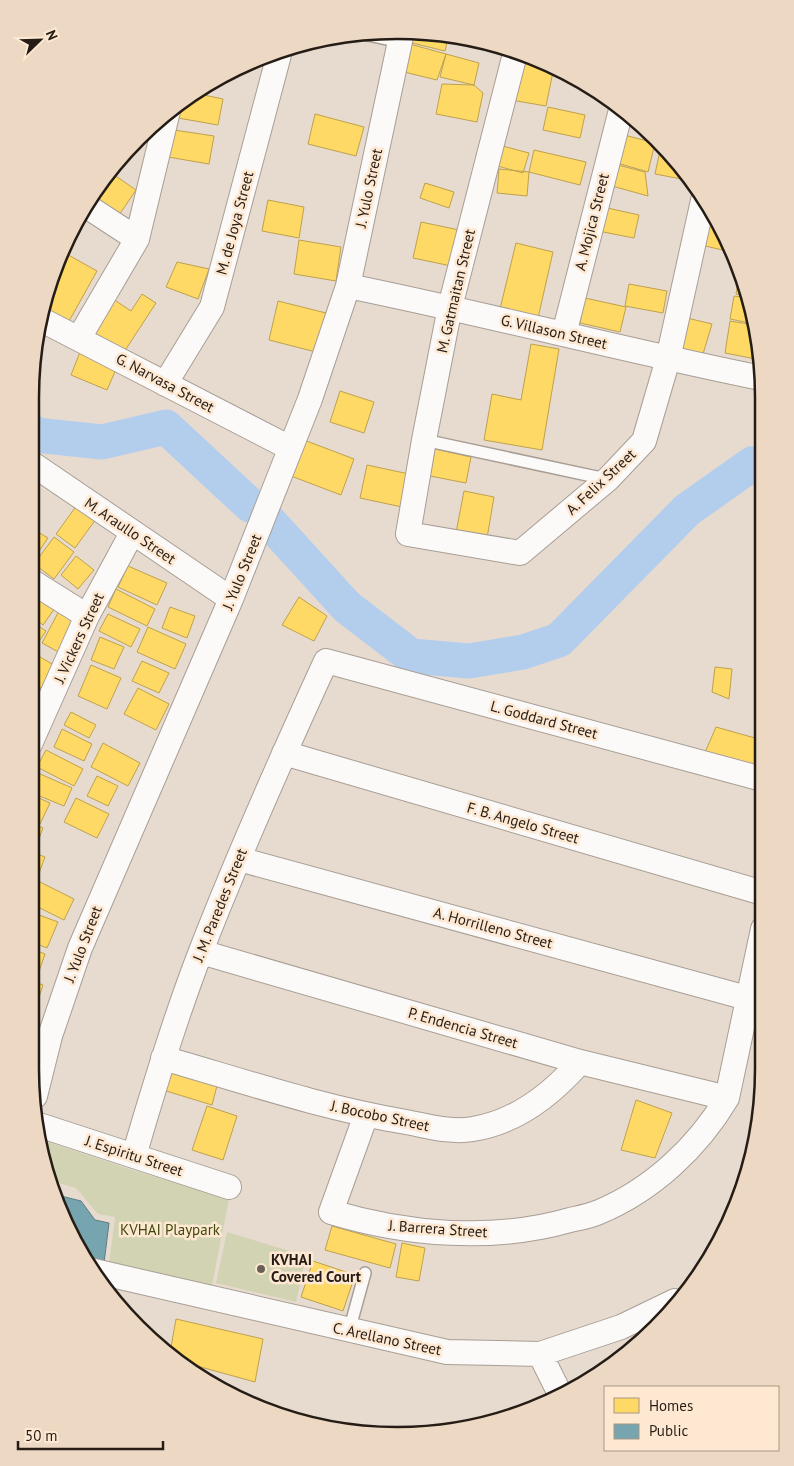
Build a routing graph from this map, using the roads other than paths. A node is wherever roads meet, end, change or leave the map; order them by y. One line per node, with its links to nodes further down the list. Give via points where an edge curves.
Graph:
1 (401, 39): 9 (street, J. Yulo Street)
2 (514, 59): 10 (street, M. Gatmaitan Street)
3 (278, 60): 16 (street, M. de Joya Street, via 212,307)
4 (619, 117): 12 (street, A. Mojica Street)
5 (164, 125): 8 (street)
6 (701, 208): 14 (street, A. Felix Street)
7 (92, 210): 8 (street)
8 (136, 239): 13 (street)
9 (348, 286): 10 (street, G. Villason Street); 18 (street, J. Yulo Street)
10 (450, 307): 12 (street, G. Villason Street); 17 (street, M. Gatmaitan Street)
11 (47, 322): 13 (street, G. Narvasa Street)
12 (564, 334): 14 (street, G. Villason Street)
13 (79, 338): 16 (street, G. Narvasa Street)
14 (668, 359): 15 (street, G. Villason Street); 20 (street, A. Felix Street, via 644,441)
15 (754, 377)
16 (165, 384): 18 (street, G. Narvasa Street)
17 (424, 440): 20 (lane); 22 (street, M. Gatmaitan Street)
18 (290, 448): 24 (street, J. Yulo Street)
19 (39, 469): 21 (street, M. Araullo Street)
20 (608, 479): 22 (street, A. Felix Street, via 520,553)
21 (132, 533): 24 (street, M. Araullo Street); 25 (street, J. Vickers Street)
22 (408, 534)
23 (39, 586): 25 (street)
24 (231, 599): 37 (street, J. Yulo Street, via 80,948)
25 (88, 616): 27 (street, J. Vickers Street)
26 (326, 662): 28 (street, J. M. Paredes Street); 29 (street, L. Goddard Street)
27 (39, 702)
28 (284, 753): 30 (street, J. M. Paredes Street); 31 (street, F. B. Angelo Street)
29 (755, 777)
30 (239, 859): 32 (street, J. M. Paredes Street); 34 (street, A. Horrilleno Street)
31 (755, 891)
32 (201, 952): 35 (street, J. M. Paredes Street); 36 (street, P. Endencia Street)
33 (755, 964): 34 (street, J. Barrera Street)
34 (747, 998): 38 (street, J. Barrera Street)
35 (163, 1058): 39 (street, J. Bocobo Street); 41 (street, J. M. Paredes Street)
36 (580, 1062): 38 (street, P. Endencia Street); 39 (street, J. Bocobo Street, via 558,1087 512,1117 472,1130 450,1130)
37 (39, 1076)
38 (727, 1098): 39 (street, J. Barrera Street, via 687,1152 643,1187 599,1212 544,1228 485,1234 369,1223 331,1212)
39 (366, 1115)
40 (44, 1127): 41 (street, J. Espiritu Street)
41 (134, 1156): 42 (street, J. Espiritu Street)
42 (229, 1187)
43 (365, 1273): 46 (lane)
44 (107, 1279): 46 (street, C. Arellano Street)
45 (665, 1306): 47 (street, C. Arellano Street, via 621,1327)
46 (349, 1331): 47 (street, C. Arellano Street, via 447,1352)
47 (540, 1354): 48 (street)
48 (557, 1389)

